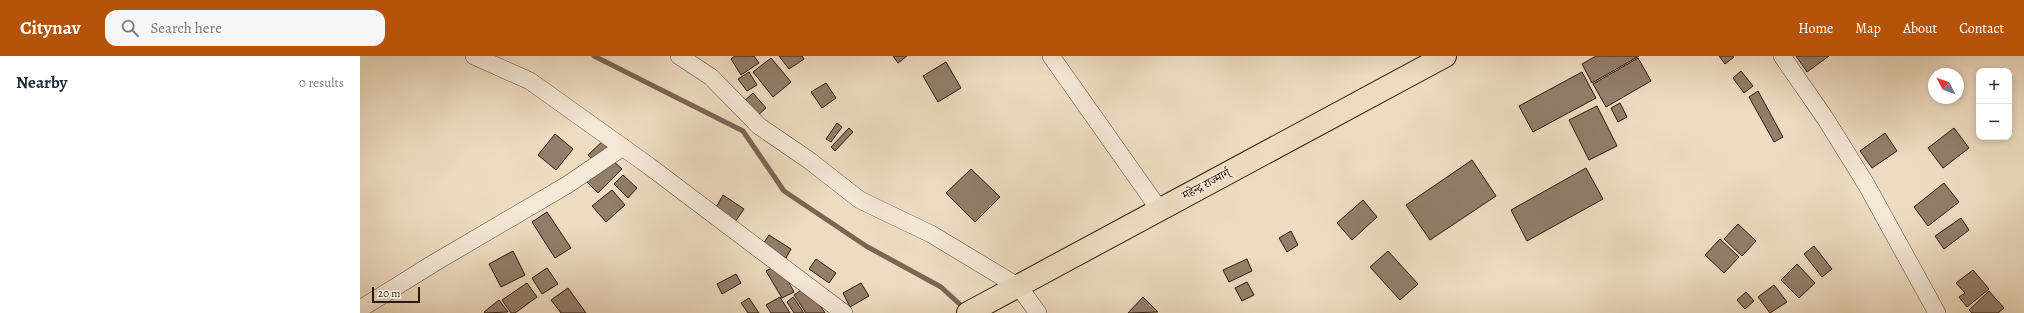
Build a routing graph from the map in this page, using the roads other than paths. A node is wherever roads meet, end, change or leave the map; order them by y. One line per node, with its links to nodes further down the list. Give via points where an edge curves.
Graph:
1 (474, 56): 6 (street, via 530,81)
2 (679, 56): 8 (street, via 712,77 759,126 860,200 932,234)
3 (1051, 56): 7 (street)
4 (1445, 56): 7 (highway, महेन्द्र राज्मार्ग्)
5 (1782, 56): 13 (street, via 1866,184)
6 (623, 147): 9 (street, via 567,185); 10 (street)
7 (1159, 209): 8 (highway, महेन्द्र राज्मार्ग्)
8 (1013, 290): 11 (highway, महेन्द्र राज्मार्ग्); 12 (street)
9 (360, 309)
10 (844, 313)
11 (968, 313)
12 (1038, 313)
13 (1937, 313)

